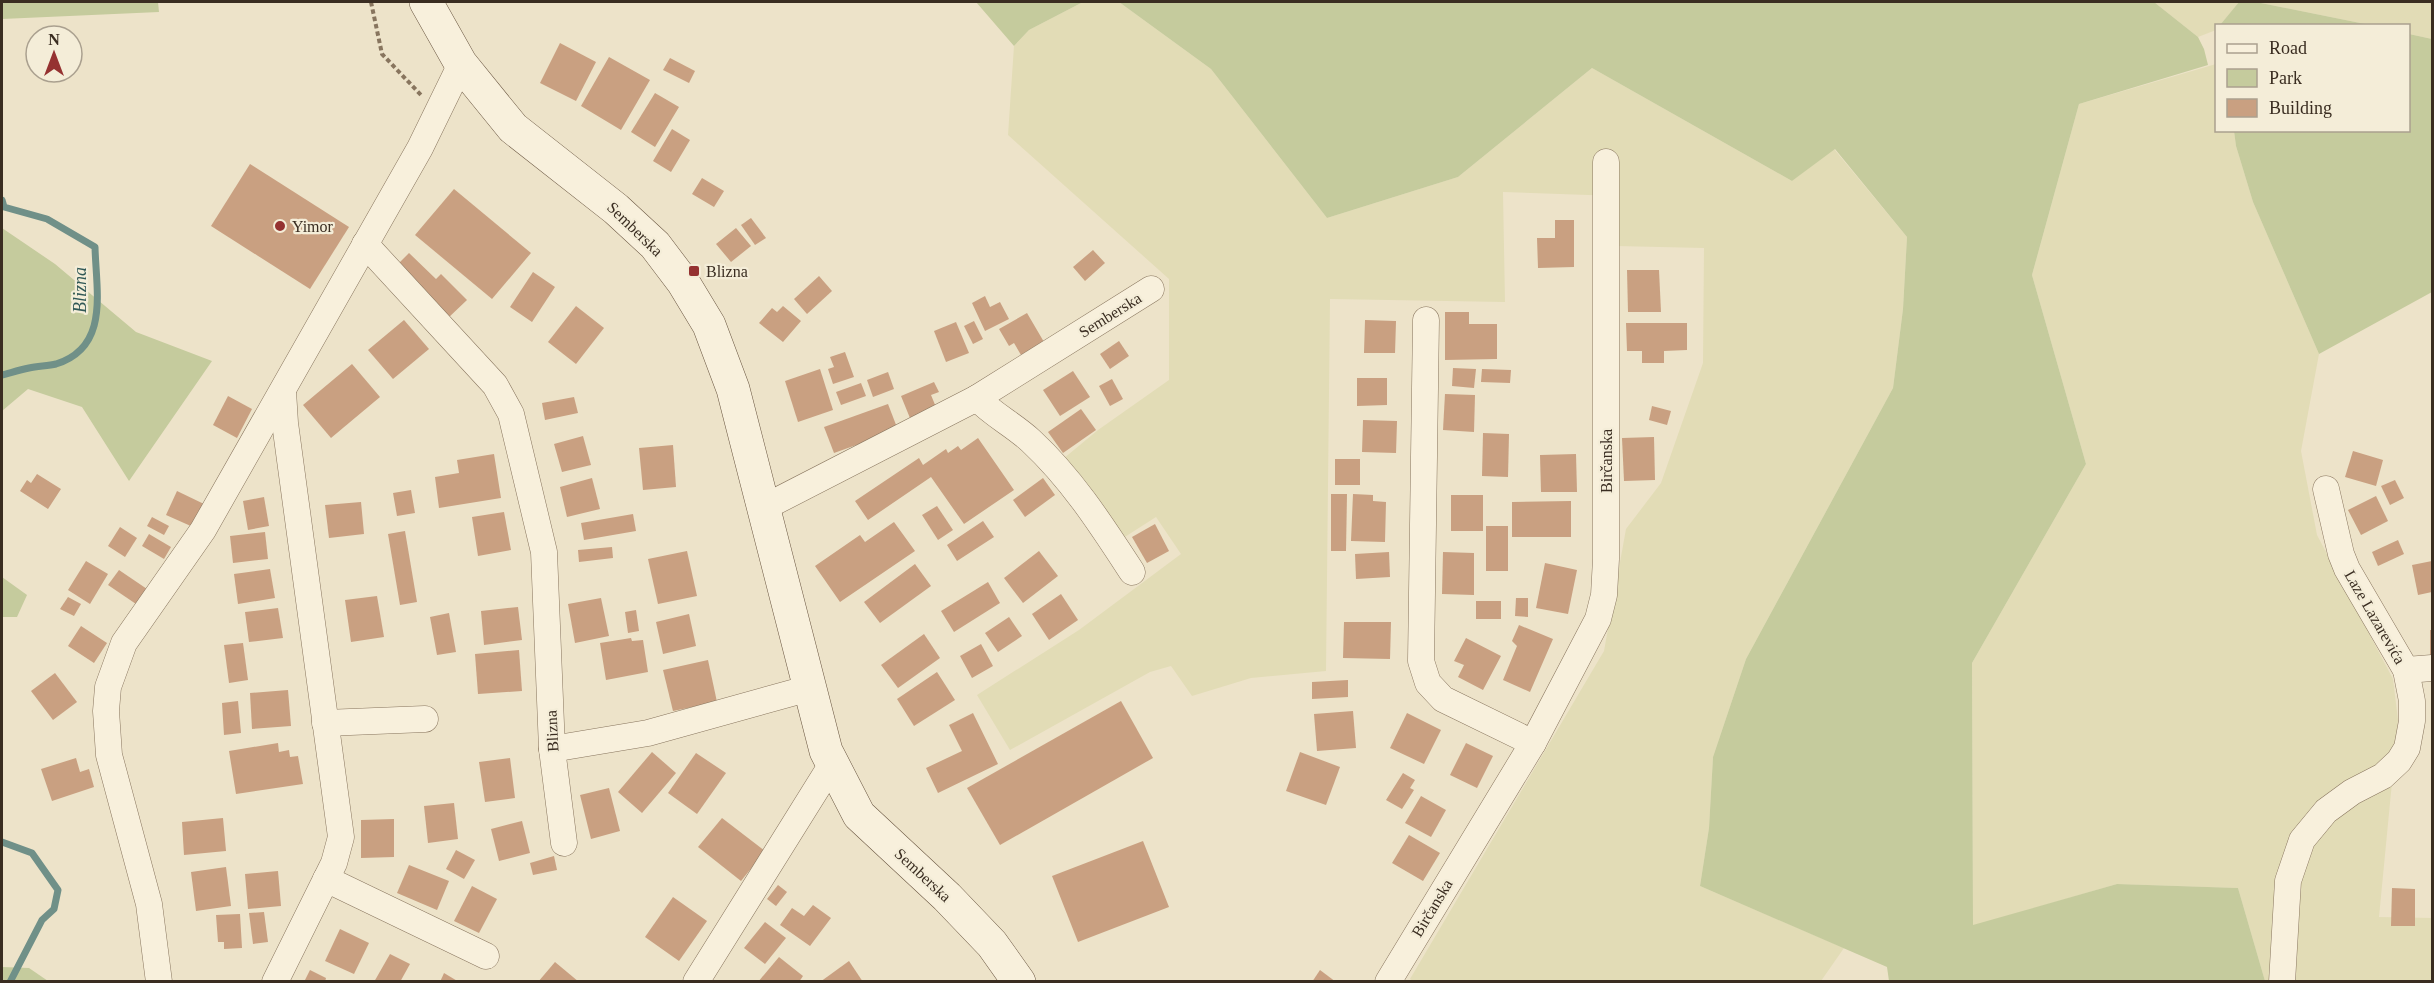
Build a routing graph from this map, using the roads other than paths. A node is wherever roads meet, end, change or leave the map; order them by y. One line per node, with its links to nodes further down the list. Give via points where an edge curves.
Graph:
1 (426, 2): 2 (main road, Semberska)
2 (461, 64): 4 (street); 10 (main road, Semberska, via 513,128 616,209 655,245 683,282 709,325 733,389)
3 (1606, 162): 17 (street, Birčanska, via 1604,596 1598,619)
4 (365, 244): 7 (street); 18 (street, Blizna, via 495,385 511,414 544,552)
5 (1151, 289): 8 (street, Semberska)
6 (1426, 320): 17 (street, via 1421,662 1428,683 1443,699)
7 (282, 388): 16 (street); 23 (street, via 203,530 124,643 108,687 110,755 149,904)
8 (977, 398): 10 (street, Semberska); 11 (street, via 992,414 1030,440 1084,500)
9 (2326, 489): 13 (street, Laze Lazarevića, via 2347,569)
10 (763, 508): 14 (main road, Semberska)
11 (1132, 572)
12 (2433, 668): 13 (street)
13 (2406, 670): 28 (street, Laze Lazarevića, via 2412,701 2407,748 2384,776 2326,811 2302,840 2288,881)
14 (810, 688): 18 (street, via 648,734); 19 (main road, Semberska)
15 (425, 719): 16 (street)
16 (325, 723): 21 (street, via 341,837)
17 (1533, 743): 27 (street, Birčanska)
18 (552, 749): 20 (street, Blizna)
19 (832, 765): 25 (street); 26 (main road, Semberska, via 860,815 947,897 992,944)
20 (564, 843)
21 (326, 879): 22 (street); 24 (street)
22 (486, 956)
23 (159, 981)
24 (275, 981)
25 (696, 981)
26 (1019, 981)
27 (1388, 981)
28 (2282, 981)

